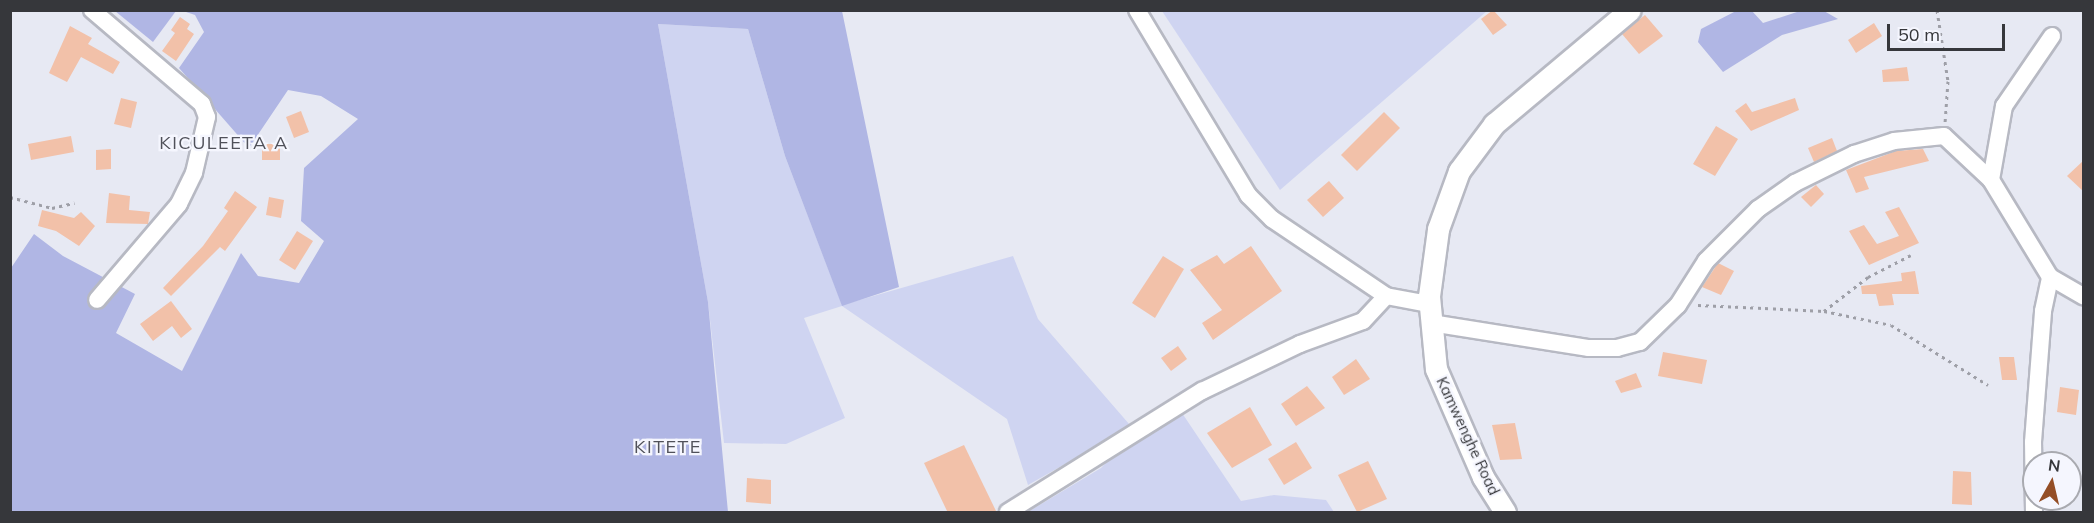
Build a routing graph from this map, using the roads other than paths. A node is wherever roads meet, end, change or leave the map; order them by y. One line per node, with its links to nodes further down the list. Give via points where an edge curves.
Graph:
1 (92, 10): 9 (street, via 202,104 207,117 194,173 179,204)
2 (1137, 10): 7 (street, via 1248,195 1298,239 1356,272)
3 (1630, 10): 10 (main road, Kamwenghe Road, via 1494,123 1459,171 1438,229)
4 (2052, 36): 5 (street, via 2004,106)
5 (1991, 180): 6 (street); 10 (street, via 1944,136 1894,141 1854,154 1795,183 1758,209 1706,261 1678,305 1640,342 1617,348 1589,348)
6 (2050, 277): 8 (street); 13 (street, via 2043,311 2033,442)
7 (1386, 296): 10 (street); 11 (street, via 1363,321 1300,344 1202,391)
8 (2084, 297)
9 (97, 300)
10 (1430, 305): 12 (main road, Kamwenghe Road, via 1436,369 1483,477)
11 (1008, 513)
12 (1505, 513)
13 (2034, 513)

